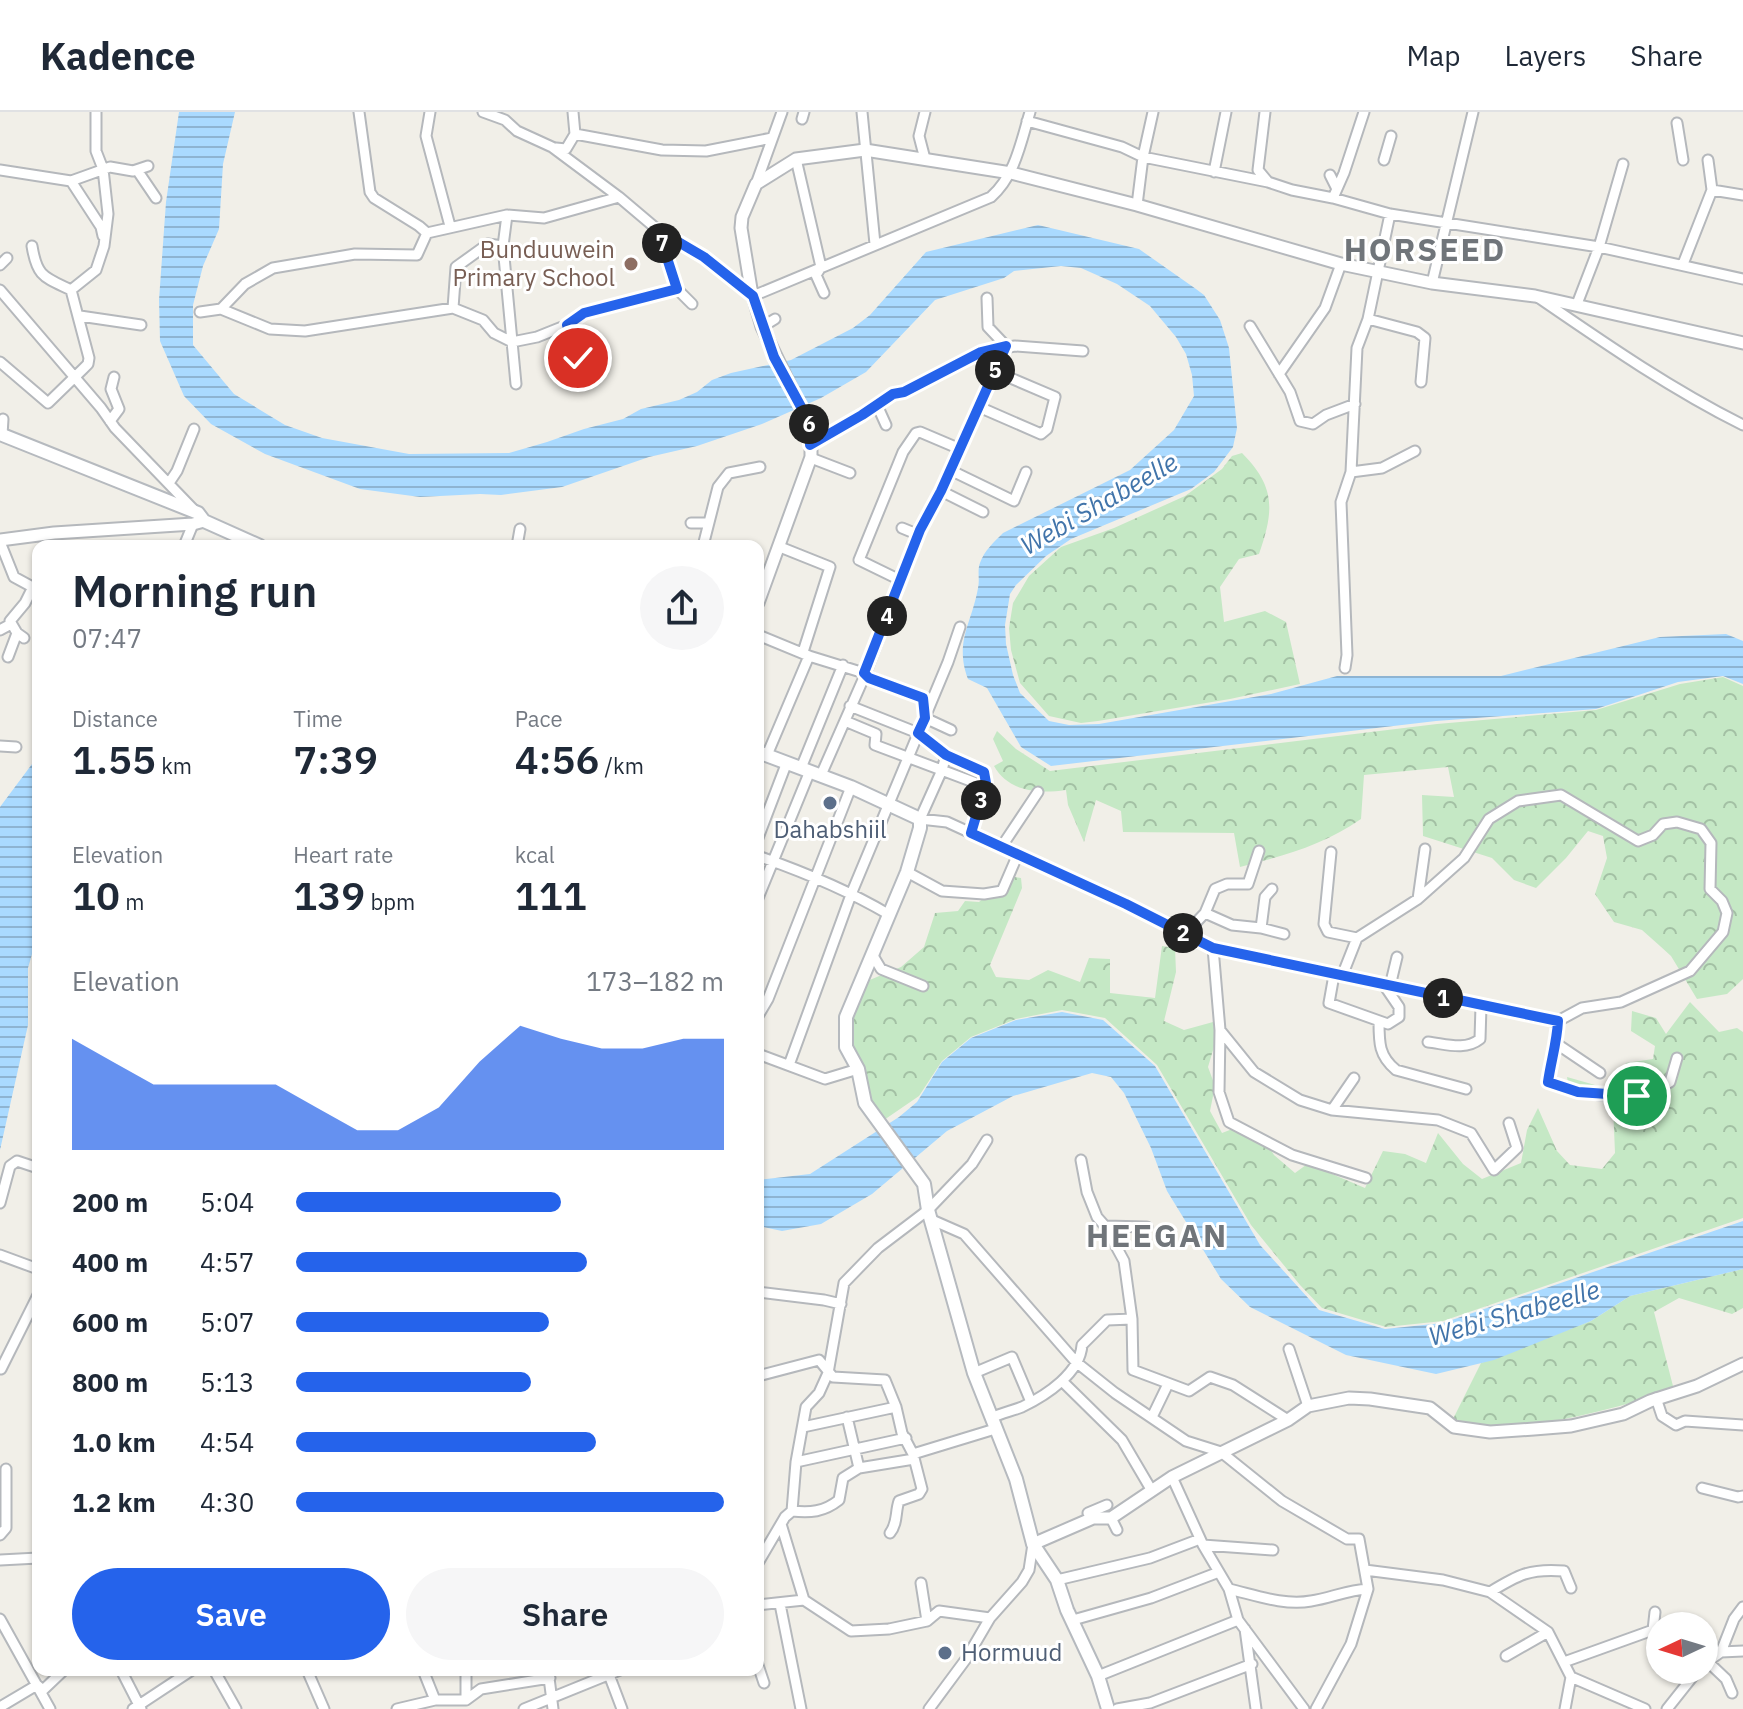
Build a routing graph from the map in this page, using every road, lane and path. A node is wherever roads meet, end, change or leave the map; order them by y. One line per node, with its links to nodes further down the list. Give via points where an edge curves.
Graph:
1 (96, 112): 29 (street, via 96,151)
2 (359, 112): 50 (street, via 370,192)
3 (430, 112): 48 (street, via 426,136)
4 (483, 112): 19 (street)
5 (573, 112): 16 (street)
6 (782, 112): 18 (street)
7 (862, 112): 20 (street)
8 (925, 112): 23 (street, via 919,136)
9 (1153, 112): 21 (street)
10 (1226, 112): 32 (street)
11 (1265, 112): 36 (street, via 1258,170)
12 (1364, 112): 37 (street)
13 (1473, 112): 47 (street)
14 (1029, 116): 21 (street); 33 (street)
15 (1677, 123): 25 (street)
16 (575, 134): 18 (street, via 649,149 692,151); 19 (street, via 566,149)
17 (1391, 136): 24 (street)
18 (772, 138): 39 (street)
19 (552, 147): 41 (street)
20 (865, 150): 22 (street); 23 (street); 51 (street)
21 (1143, 157): 32 (street); 44 (street)
22 (796, 159): 39 (street); 58 (street)
23 (925, 159): 33 (street)
24 (1384, 160)
25 (1683, 160)
26 (1708, 160): 38 (street)
27 (1623, 164): 55 (street)
28 (148, 166): 31 (street)
29 (103, 169): 31 (street); 35 (street); 53 (street, via 108,214)
30 (0, 170): 35 (street)
31 (137, 170): 42 (street)
32 (1214, 172): 36 (street)
33 (1011, 173): 44 (street); 51 (street, via 991,197)
34 (1330, 175): 37 (street)
35 (71, 181): 53 (street, via 101,227)
36 (1268, 182): 43 (street)
37 (1336, 187): 43 (street)
38 (1712, 190): 40 (street); 57 (street)
39 (750, 191): 66 (street, via 741,228)
40 (1743, 195)
41 (619, 197): 46 (street, via 544,218); 49 (street)
42 (156, 198)
43 (1333, 198): 45 (street)
44 (1137, 205): 56 (street)
45 (1390, 214): 47 (street); 59 (street)
46 (507, 215): 48 (street); 54 (street)
47 (1445, 221): 55 (street); 61 (street)
48 (450, 226): 50 (street)
49 (658, 230): 62 (street); 66 (street, via 704,257)
50 (427, 233): 72 (street, via 417,255 355,254 273,268 245,284)
51 (875, 244): 58 (street)
52 (32, 246): 64 (street, via 39,273)
53 (104, 246): 64 (street, via 96,270)
54 (503, 246): 71 (street, via 488,244 456,267); 81 (street)
55 (1599, 247): 57 (street); 70 (street)
56 (1341, 264): 59 (street); 88 (street, via 1325,308)
57 (1683, 264): 60 (street)
58 (821, 267): 65 (street, via 816,275); 66 (street)
59 (1378, 271): 61 (street); 76 (street)
60 (1743, 279)
61 (1432, 283): 67 (street)
62 (677, 289): 69 (street); 79 (street, via 584,313)
63 (0, 290): 90 (street)
64 (71, 290): 74 (street)
65 (824, 293)
66 (753, 296): 77 (street)
67 (1535, 296): 70 (street); 99 (street, via 1682,393)
68 (987, 298): 83 (street, via 988,327)
69 (692, 304)
70 (1577, 304): 82 (street)
71 (453, 308): 72 (street, via 305,331 270,329); 81 (street, via 483,320)
72 (221, 309): 73 (street)
73 (200, 312)
74 (80, 316): 78 (street); 90 (street, via 88,364)
75 (775, 319): 77 (street)
76 (1368, 319): 91 (street, via 1425,338); 93 (street, via 1357,348)
77 (757, 321): 102 (street, via 806,416)
78 (141, 325)
79 (567, 325): 81 (street); 85 (street)
80 (1250, 326): 88 (street)
81 (512, 342): 92 (street)
82 (1743, 343)
83 (1006, 346): 84 (street); 87 (street); 94 (street, via 981,352)
84 (1083, 351)
85 (578, 358)
86 (0, 362): 90 (street, via 48,403)
87 (994, 371): 95 (street); 95 (street, via 1055,397 1047,429 1041,434)
88 (1279, 374): 93 (street, via 1300,421 1313,424)
89 (114, 377): 97 (street, via 111,389 119,409)
90 (74, 378): 97 (street)
91 (1421, 382)
92 (516, 384)
93 (1355, 404): 109 (street)
94 (877, 405): 98 (street); 102 (street)
95 (979, 407): 103 (street)
96 (3, 419): 101 (street)
97 (110, 421): 111 (street)
98 (886, 425)
99 (1743, 425)
100 (194, 429): 111 (street)
101 (1, 435): 114 (main road)
102 (810, 445): 105 (street)
103 (960, 449): 107 (street); 126 (street, via 920,432 903,452 859,560)
104 (1415, 451): 109 (street, via 1382,468)
105 (811, 458): 110 (street); 125 (street)
106 (760, 467): 116 (street, via 729,473 718,487)
107 (950, 470): 108 (street, via 1014,501); 112 (street)
108 (1026, 472)
109 (1351, 472): 137 (street, via 1341,502)
110 (850, 473)
111 (169, 483): 114 (street)
112 (941, 491): 113 (street); 119 (street)
113 (983, 512)
114 (198, 519): 120 (street); 121 (main road); 124 (street)
115 (691, 523): 116 (street)
116 (707, 523): 123 (street)
117 (902, 528): 119 (street)
118 (520, 529): 122 (street)
119 (919, 535): 126 (street)
120 (187, 540)
121 (246, 540)
122 (518, 540)
123 (704, 540)
124 (0, 541): 128 (street, via 14,577)
125 (780, 547): 127 (street); 134 (street, via 830,567)
126 (900, 580): 138 (street)
127 (764, 584)
128 (32, 587)
129 (32, 594): 132 (street, via 10,621)
130 (960, 627): 140 (street)
131 (0, 630): 132 (street)
132 (17, 632): 135 (street)
133 (764, 637): 134 (street)
134 (806, 654): 136 (street); 146 (street)
135 (8, 657)
136 (843, 665): 138 (street); 152 (street)
137 (1345, 668)
138 (864, 674): 139 (street); 140 (street, via 923,698)
139 (850, 706): 141 (street); 143 (street)
140 (925, 718): 142 (street); 143 (street)
141 (845, 721): 149 (street, via 876,734 875,745); 152 (street)
142 (951, 730)
143 (918, 733): 148 (street); 149 (street)
144 (0, 746): 145 (street)
145 (16, 747)
146 (764, 751)
147 (764, 753): 150 (main road)
148 (946, 755): 151 (street); 153 (street, via 984,772)
149 (909, 757): 151 (street); 156 (street)
150 (787, 762): 152 (main road); 158 (street)
151 (942, 770): 153 (street); 157 (street)
152 (811, 772): 154 (main road); 166 (street)
153 (984, 786): 159 (street)
154 (851, 787): 156 (main road); 168 (street)
155 (1038, 792): 160 (street)
156 (888, 804): 157 (main road); 171 (street)
157 (920, 819): 159 (street, via 947,822); 167 (main road)
158 (764, 822)
159 (971, 833): 160 (street)
160 (1002, 846): 164 (street)
161 (1425, 849): 172 (street)
162 (1259, 851): 173 (street, via 1248,884 1215,889)
163 (1331, 852): 178 (street, via 1324,924 1328,932)
164 (1018, 854): 167 (street, via 1002,891 993,893 942,891); 176 (street)
165 (764, 858): 166 (street)
166 (773, 861): 168 (street); 169 (street)
167 (907, 872): 174 (main road)
168 (816, 876): 171 (street); 185 (street)
169 (764, 883)
170 (1272, 889): 175 (street, via 1265,897)
171 (852, 892): 174 (street); 194 (street)
172 (1418, 899): 178 (street); 187 (street, via 1464,858 1489,819 1518,801 1561,795 1638,841 1663,824 1701,829 1711,843 1710,889 1727,913 1723,932 1690,971 1621,1002 1582,1008)
173 (1205, 913): 175 (street, via 1232,925); 176 (street)
174 (888, 914): 180 (main road)
175 (1261, 928): 177 (street)
176 (1185, 934): 179 (street)
177 (1284, 934)
178 (1357, 938): 182 (street)
179 (1213, 948): 182 (street); 189 (street)
180 (872, 954): 183 (street, via 881,969); 195 (main road, via 846,1017 846,1047)
181 (1397, 957): 184 (street)
182 (1338, 975): 184 (street); 188 (street, via 1328,1002)
183 (923, 986)
184 (1387, 986): 186 (street); 188 (street, via 1399,1017 1388,1024)
185 (764, 1006)
186 (1481, 1006): 187 (street); 190 (street, via 1480,1039 1474,1044)
187 (1558, 1021): 191 (street)
188 (1379, 1022): 198 (street, via 1379,1048 1396,1070)
189 (1220, 1030): 199 (street, via 1254,1072 1300,1100); 204 (street, via 1219,1092 1229,1122 1292,1155)
190 (1428, 1042)
191 (1557, 1044): 193 (street, via 1548,1082 1578,1092 1640,1095 1670,1082); 196 (street)
192 (764, 1056): 194 (street)
193 (1677, 1058)
194 (789, 1065): 195 (street, via 825,1079)
195 (858, 1069): 206 (main road, via 865,1103 924,1184)
196 (1600, 1073)
197 (1354, 1078): 199 (street)
198 (1466, 1089)
199 (1332, 1110): 200 (street, via 1438,1120 1471,1133 1494,1170 1517,1148)
200 (1509, 1123)
201 (987, 1140): 206 (street)
202 (1081, 1160): 207 (street, via 1087,1192)
203 (32, 1166): 205 (street, via 17,1161 10,1166)
204 (1366, 1178)
205 (0, 1203)
206 (930, 1215): 212 (street, via 878,1248 844,1283); 216 (street, via 964,1234); 221 (main road)
207 (1105, 1226): 208 (street); 214 (street, via 1124,1261)
208 (1147, 1227)
209 (0, 1255): 210 (street)
210 (32, 1267)
211 (764, 1293): 212 (street)
212 (841, 1304): 220 (street)
213 (32, 1307): 218 (street)
214 (1132, 1319): 216 (street, via 1107,1320 1082,1345); 223 (street, via 1133,1370)
215 (1289, 1349): 226 (street)
216 (1076, 1362): 222 (street); 229 (street)
217 (1743, 1364): 224 (street)
218 (1, 1369)
219 (764, 1373): 220 (street, via 819,1360)
220 (828, 1373): 227 (street, via 885,1380); 233 (street, via 806,1407)
221 (974, 1373): 225 (street, via 1012,1357); 231 (main road)
222 (1062, 1381): 225 (street); 243 (street, via 1122,1440)
223 (1168, 1384): 229 (street); 230 (street, via 1189,1391 1210,1377 1233,1385)
224 (1656, 1398): 226 (street, via 1623,1414 1571,1426 1490,1432 1454,1427 1430,1408 1349,1398); 232 (street, via 1662,1416 1676,1425)
225 (1031, 1402): 231 (street)
226 (1308, 1406): 230 (street)
227 (896, 1407): 228 (street); 234 (street)
228 (847, 1417): 233 (street); 235 (street)
229 (1152, 1417): 236 (street, via 1186,1441)
230 (1288, 1420): 236 (street)
231 (993, 1423): 237 (street); 254 (main road, via 1016,1479)
232 (1743, 1425)
233 (803, 1427): 238 (street)
234 (906, 1438): 235 (street); 237 (street)
235 (855, 1450): 238 (street); 239 (street)
236 (1221, 1452): 241 (street); 259 (street, via 1282,1501 1347,1539 1359,1539)
237 (913, 1457): 239 (street); 251 (street, via 922,1489 899,1501)
238 (796, 1462): 246 (street)
239 (859, 1468): 246 (street, via 843,1478 839,1500 833,1504 812,1513)
240 (6, 1469): 252 (street, via 6,1528)
241 (1172, 1477): 243 (street); 253 (street)
242 (1702, 1488): 244 (street)
243 (1152, 1491): 248 (street)
244 (1743, 1496)
245 (1107, 1505): 247 (street)
246 (792, 1511): 249 (street)
247 (1091, 1514): 248 (street); 254 (street)
248 (1111, 1518): 250 (street)
249 (781, 1524): 256 (street); 267 (street)
250 (1117, 1530)
251 (890, 1533)
252 (0, 1535)
253 (1202, 1542): 255 (street); 260 (street); 261 (street)
254 (1033, 1544): 261 (main road); 271 (street, via 1029,1570)
255 (1273, 1550)
256 (764, 1553)
257 (32, 1558): 258 (street)
258 (0, 1560)
259 (1365, 1570): 265 (street); 266 (street)
260 (1219, 1572): 264 (street); 273 (street)
261 (1057, 1580): 273 (main road)
262 (921, 1583): 274 (street)
263 (1571, 1588): 266 (street, via 1564,1571 1556,1570 1523,1572)
264 (1229, 1589): 265 (street, via 1294,1603); 275 (street)
265 (1368, 1589): 322 (street, via 1351,1644)
266 (1490, 1592): 276 (street)
267 (804, 1600): 268 (street); 274 (street, via 851,1631)
268 (780, 1604): 269 (street); 316 (street)
269 (764, 1605)
270 (1743, 1607): 279 (street)
271 (990, 1618): 274 (street, via 939,1611); 317 (street)
272 (0, 1619): 301 (street)
273 (1073, 1620): 297 (main road)
274 (927, 1621)
275 (1242, 1623): 283 (street); 297 (street); 321 (street)
276 (1548, 1632): 281 (street); 282 (street)
277 (1646, 1633): 282 (street)
278 (1743, 1651): 279 (street)
279 (1721, 1652): 280 (street)
280 (1718, 1654)
281 (1506, 1656)
282 (1564, 1662): 298 (street)
283 (1252, 1664): 319 (street, via 1150,1703); 320 (street)
284 (1718, 1672): 302 (street)
285 (58, 1676): 301 (street, via 43,1690)
286 (124, 1676): 308 (street)
287 (183, 1676): 308 (street)
288 (217, 1676): 310 (street)
289 (310, 1676): 311 (street)
290 (425, 1676): 304 (street)
291 (466, 1676): 305 (street)
292 (540, 1676): 305 (street, via 481,1689)
293 (549, 1676): 303 (street)
294 (599, 1676): 303 (street)
295 (610, 1676): 315 (street)
296 (762, 1676): 299 (street)
297 (1098, 1676): 318 (main road)
298 (1571, 1677): 306 (street); 323 (street)
299 (764, 1683)
300 (1687, 1684): 325 (street)
301 (37, 1685): 307 (street); 309 (street)
302 (1732, 1693)
303 (552, 1698): 313 (street); 314 (street)
304 (435, 1700): 305 (street); 312 (street)
305 (466, 1700)
306 (1630, 1706): 324 (street)
307 (0, 1707)
308 (138, 1708)
309 (50, 1709)
310 (236, 1709)
311 (324, 1709)
312 (397, 1709)
313 (524, 1709)
314 (553, 1709)
315 (622, 1709)
316 (801, 1709)
317 (929, 1709)
318 (1108, 1709)
319 (1117, 1709)
320 (1256, 1709)
321 (1304, 1709)
322 (1316, 1709)
323 (1565, 1709)
324 (1645, 1709)
325 (1667, 1709)

